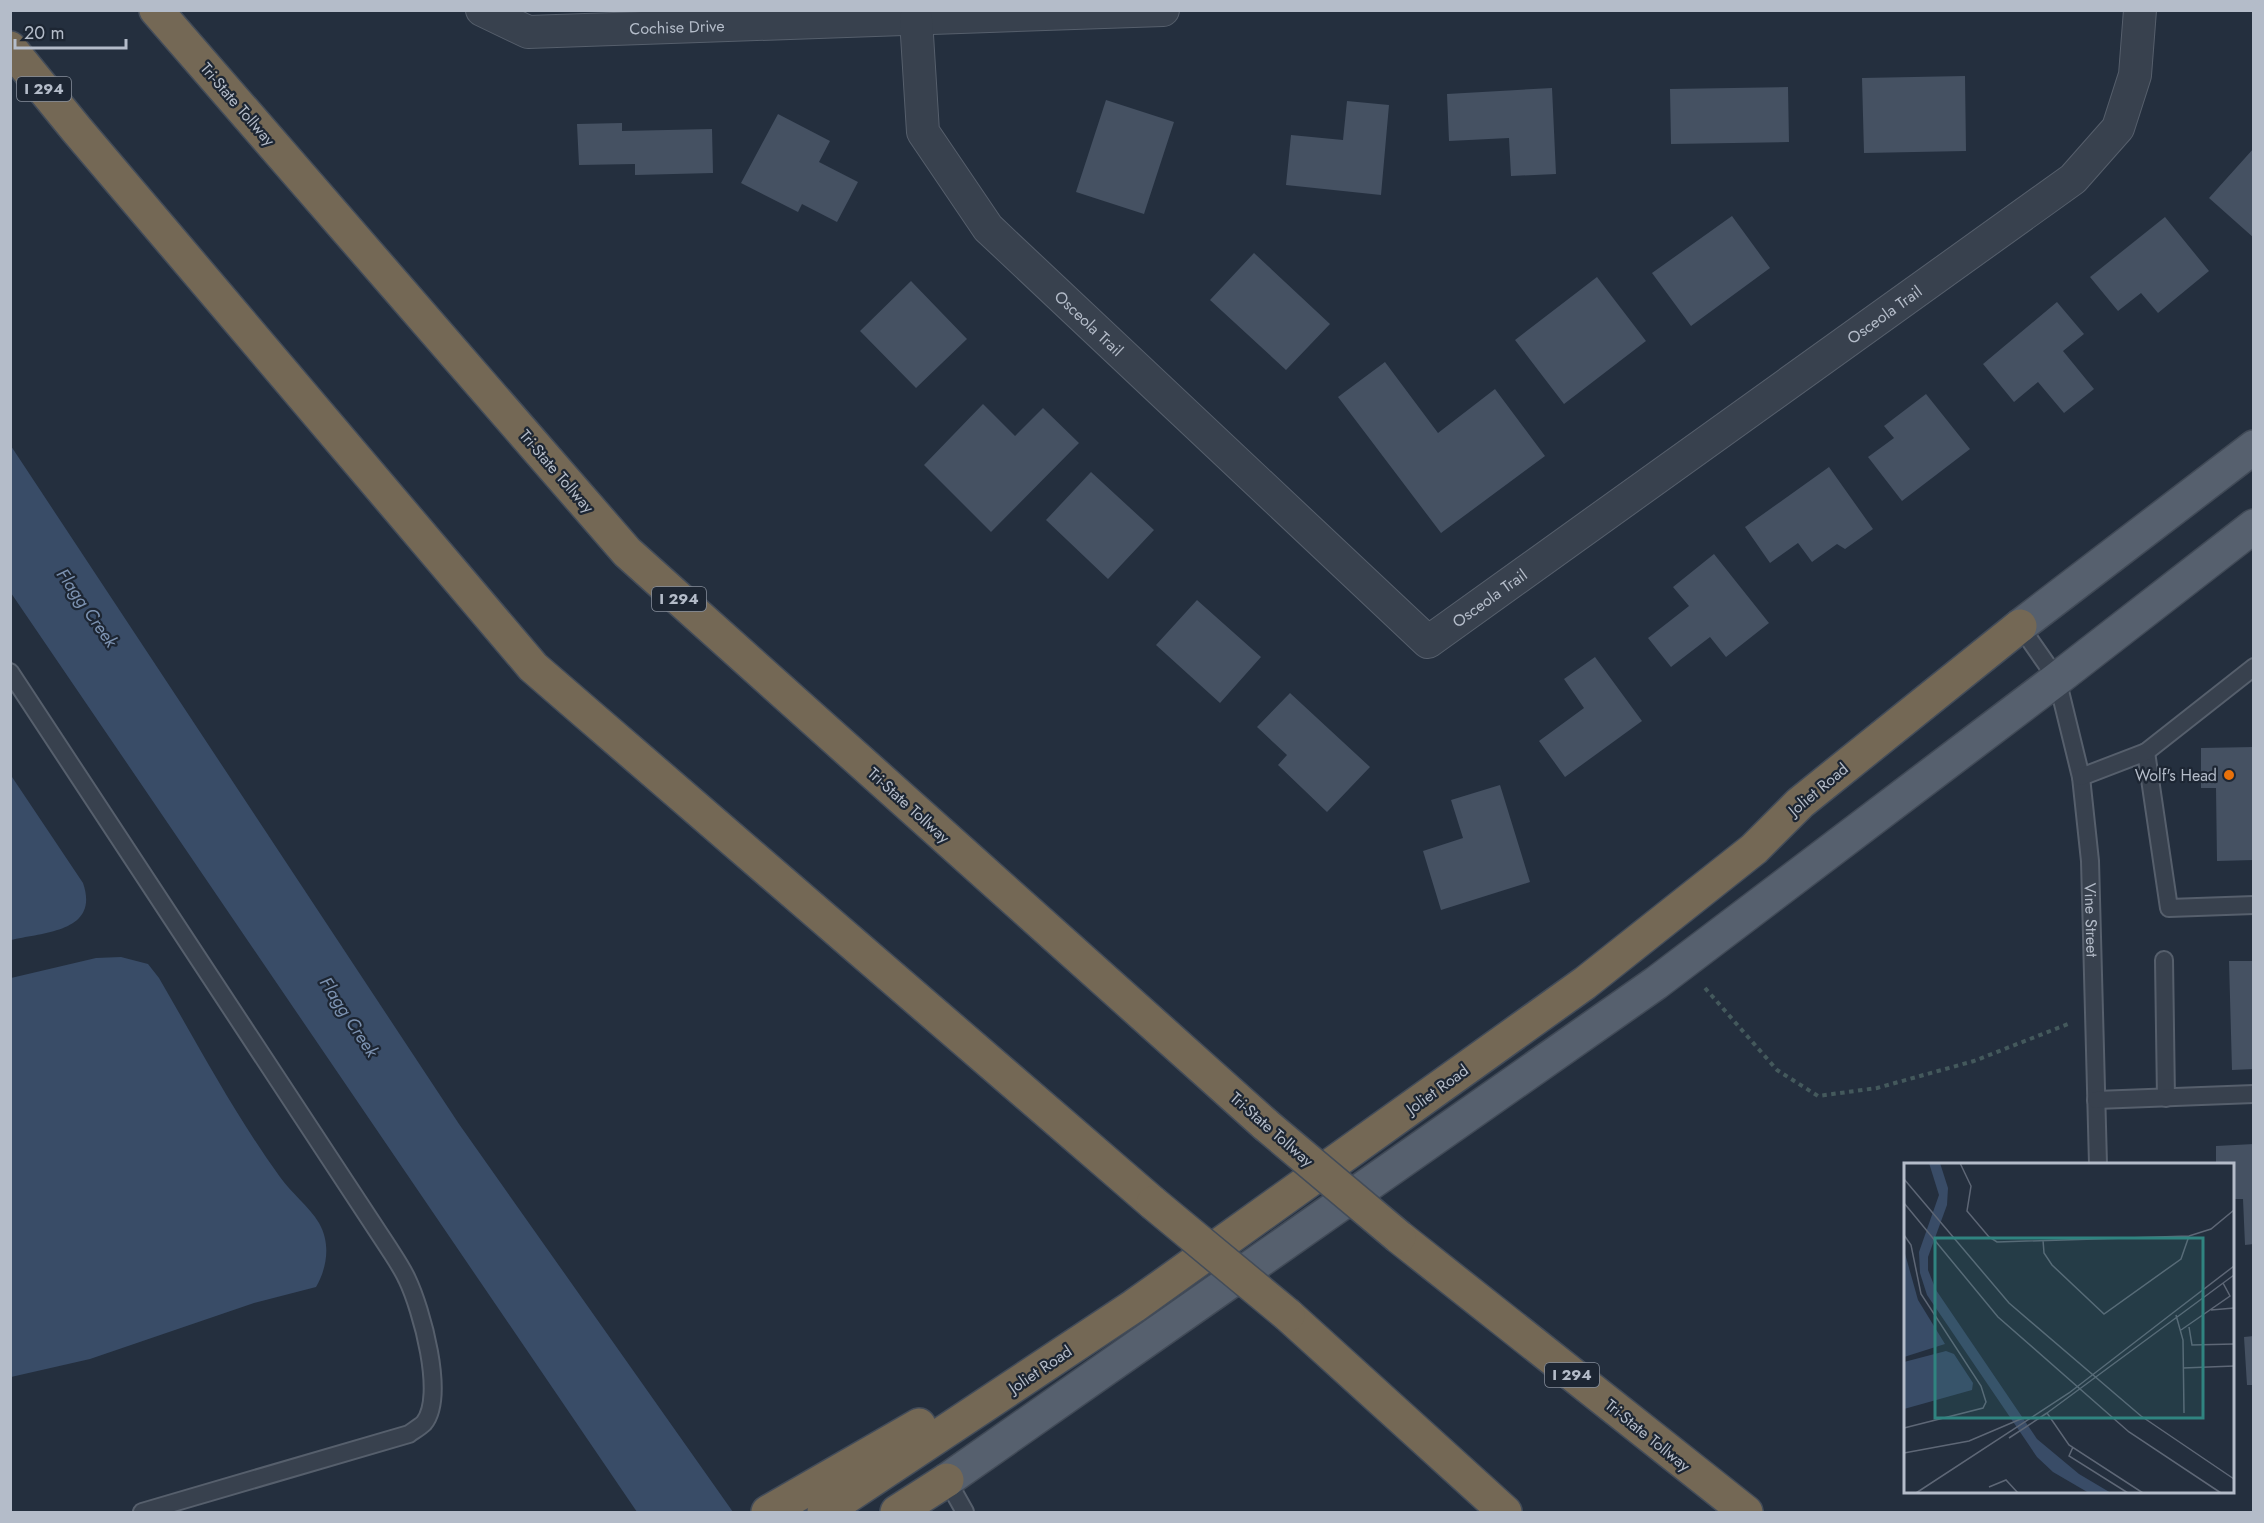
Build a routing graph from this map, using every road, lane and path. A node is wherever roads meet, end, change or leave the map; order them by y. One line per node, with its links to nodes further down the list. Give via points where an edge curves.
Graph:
1 (156, 10): 31 (highway, Tri-State Tollway / I 294, bridge, via 627,552 1266,1125 1399,1237)
2 (482, 10): 5 (street, Cochise Drive, via 528,32)
3 (1163, 10): 5 (street, Cochise Drive)
4 (2140, 10): 5 (street, Osceola Trail, via 2135,75 2118,128 2073,179 1428,642 988,228 923,132)
5 (916, 20)
6 (10, 48): 30 (highway, I 294, bridge, via 533,667 1288,1315)
7 (2253, 447): 9 (main road, Joliet Road)
8 (2253, 526): 12 (main road)
9 (2020, 626): 12 (lane); 15 (highway, Joliet Road)
10 (2253, 667): 13 (lane)
11 (10, 672): 25 (lane, via 407,1278 422,1317 432,1372 431,1407 424,1423 409,1434)
12 (2057, 679): 14 (lane, Vine Street); 18 (main road)
13 (2146, 752): 14 (lane); 16 (lane, via 2169,908)
14 (2081, 777): 19 (lane, Vine Street, via 2090,861)
15 (1800, 802): 26 (highway, via 1792,795 1575,968 1107,1299 923,1422); 27 (highway, Joliet Road, via 1754,849 1585,983 1134,1306)
16 (2253, 905)
17 (2164, 960): 21 (lane)
18 (1683, 963): 19 (path, via 1777,1070 1818,1096 1877,1088 1974,1061); 24 (main road)
19 (2094, 1013): 22 (lane, Vine Street)
20 (2253, 1095): 21 (lane)
21 (2166, 1098): 22 (lane)
22 (2096, 1100): 23 (lane, Vine Street)
23 (2098, 1163)
24 (947, 1480): 28 (highway); 29 (lane)
25 (142, 1512)
26 (768, 1512)
27 (824, 1512)
28 (897, 1512)
29 (965, 1512)
30 (1505, 1512)
31 (1746, 1512)

